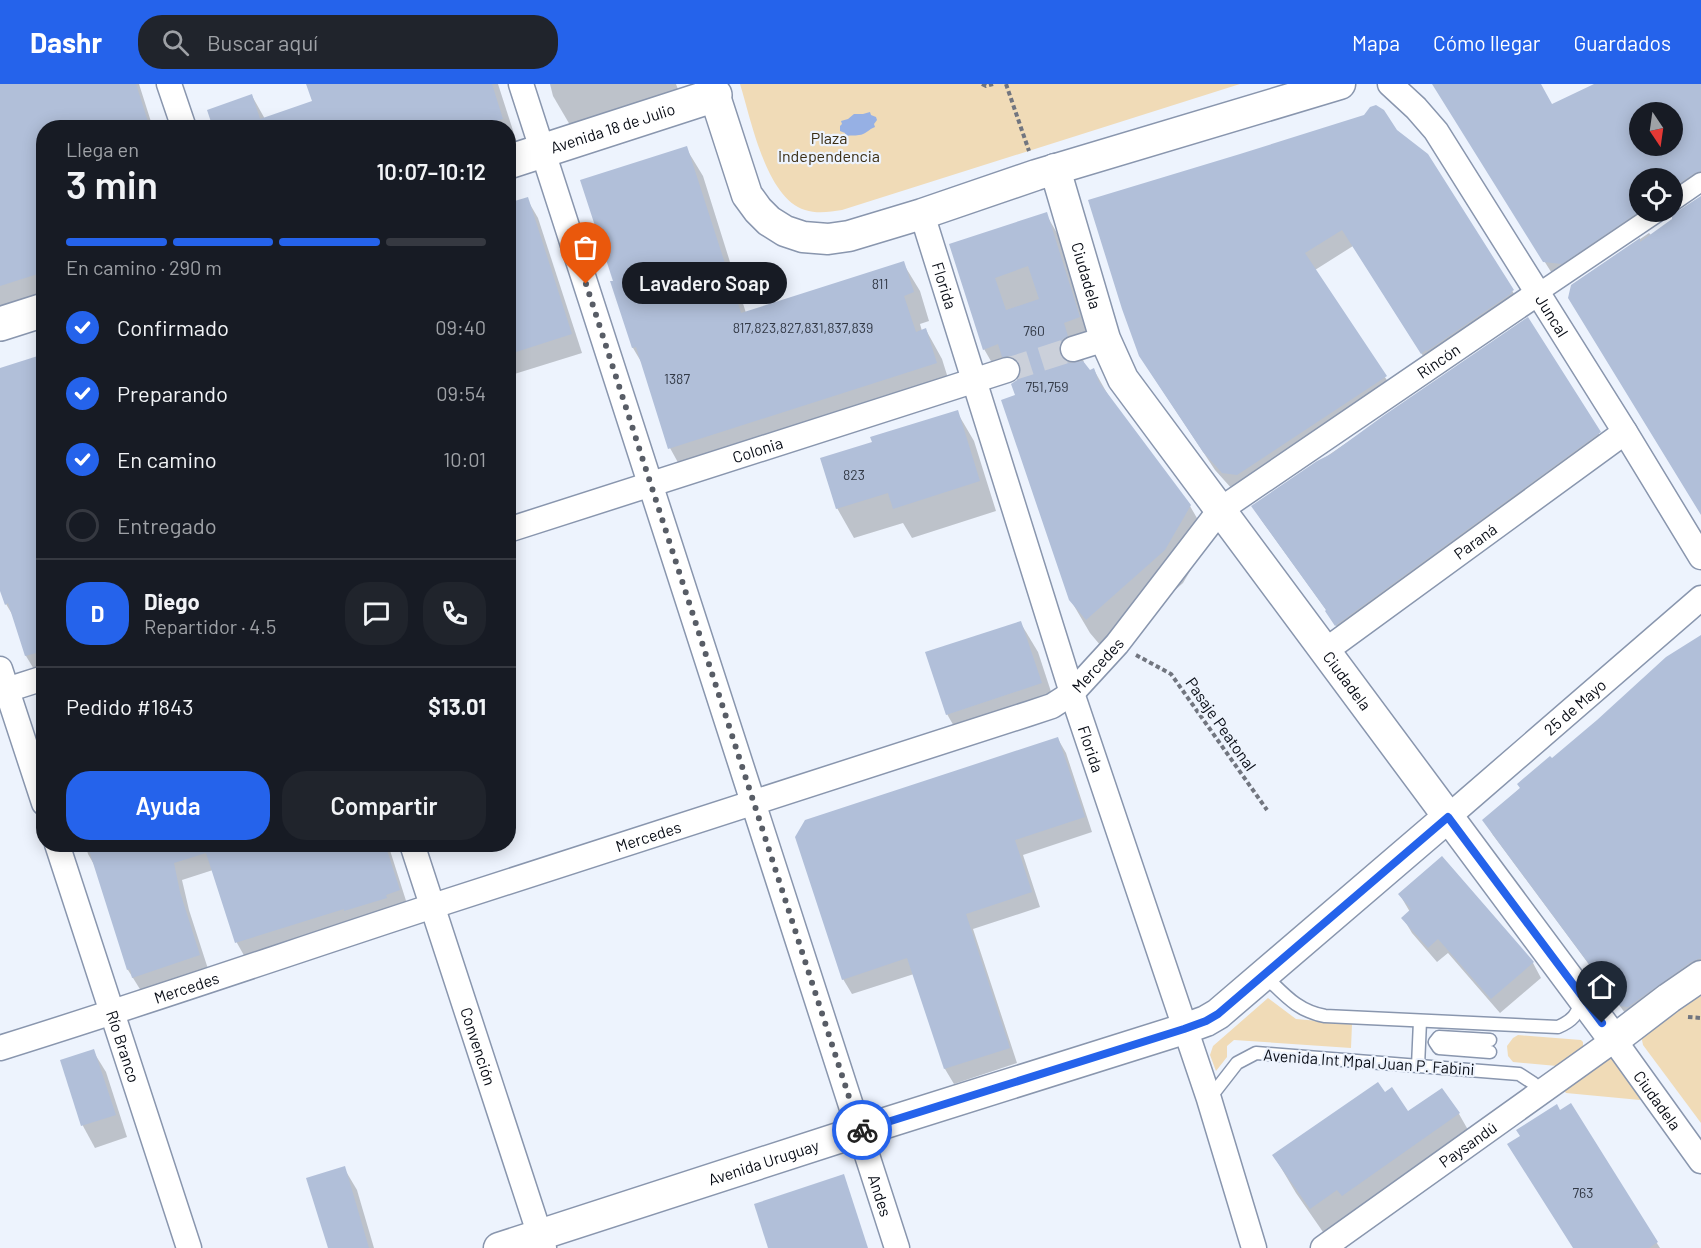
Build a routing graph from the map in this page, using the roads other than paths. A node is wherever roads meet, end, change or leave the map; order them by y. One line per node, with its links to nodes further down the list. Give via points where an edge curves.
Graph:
1 (169, 84): 6 (street)
2 (521, 84): 7 (street, Andes)
3 (1341, 84): 9 (street)
4 (1390, 84): 14 (street, Juncal, via 1436,131)
5 (713, 89): 7 (main road, Avenida 18 de Julio); 12 (street, via 747,195 769,221 785,231 828,239)
6 (181, 120)
7 (543, 151): 8 (main road, Avenida 18 de Julio); 22 (street, Andes)
8 (516, 159)
9 (1055, 169): 12 (street); 17 (street, Ciudadela)
10 (1701, 182): 11 (street)
11 (1683, 194)
12 (922, 214): 20 (street, Florida)
13 (1643, 222): 14 (street, Rincón)
14 (1538, 293): 21 (street, Juncal); 23 (street, Rincón)
15 (36, 313): 16 (main road)
16 (0, 324)
17 (1105, 339): 18 (street); 23 (street, Ciudadela, via 1123,379)
18 (1073, 349)
19 (1007, 370): 20 (street, Colonia)
20 (975, 380): 22 (street, Colonia); 30 (street, Florida)
21 (1625, 432): 25 (street, Juncal); 27 (street, Paraná)
22 (651, 484): 24 (street, Colonia); 32 (street, Andes)
23 (1220, 510): 27 (street, Ciudadela); 30 (street, Mercedes, via 1117,644)
24 (516, 527)
25 (1701, 557)
26 (1701, 598): 33 (street, 25 de Mayo)
27 (1325, 651): 33 (street, Ciudadela)
28 (36, 679): 29 (street)
29 (2, 684): 31 (street)
30 (1072, 693): 32 (street, Mercedes, via 1052,706); 43 (street, Florida)
31 (36, 780)
32 (754, 804): 36 (street, Mercedes); 52 (street, Andes)
33 (1448, 817): 37 (street, Avenida Uruguay); 39 (street, Ciudadela)
34 (60, 852): 40 (street, Río Branco)
35 (415, 852): 36 (street, Convención)
36 (432, 906): 40 (street, Mercedes); 54 (street, Convención)
37 (1264, 975): 41 (lane, via 1296,1005 1314,1014); 43 (street, Avenida Uruguay, via 1218,1014)
38 (1701, 976): 44 (street)
39 (1584, 998): 42 (lane, via 1570,1022 1558,1027); 44 (street, Ciudadela)
40 (111, 1013): 47 (street, Mercedes); 55 (street, Río Branco)
41 (1420, 1021): 42 (lane); 48 (lane)
42 (1491, 1024): 46 (lane)
43 (1184, 1029): 51 (street, Florida); 52 (street, Avenida Uruguay)
44 (1614, 1040): 50 (street, Paysandú); 53 (street, Ciudadela)
45 (1435, 1042): 46 (lane, via 1439,1036)
46 (1490, 1046): 49 (lane)
47 (0, 1048)
48 (1418, 1066): 49 (lane, Avenida Int Mpal Juan P. Fabini); 51 (lane, Avenida Int Mpal Juan P. Fabini, via 1256,1053 1237,1063)
49 (1489, 1071): 50 (lane, Avenida Int Mpal Juan P. Fabini, via 1519,1074)
50 (1540, 1093): 59 (street, Paysandú)
51 (1209, 1099): 58 (street, Florida)
52 (860, 1131): 54 (street, Avenida Uruguay); 57 (street, Andes)
53 (1701, 1161)
54 (542, 1241): 56 (street, Avenida Uruguay)
55 (189, 1248)
56 (500, 1248)
57 (897, 1248)
58 (1254, 1248)
59 (1323, 1248)

